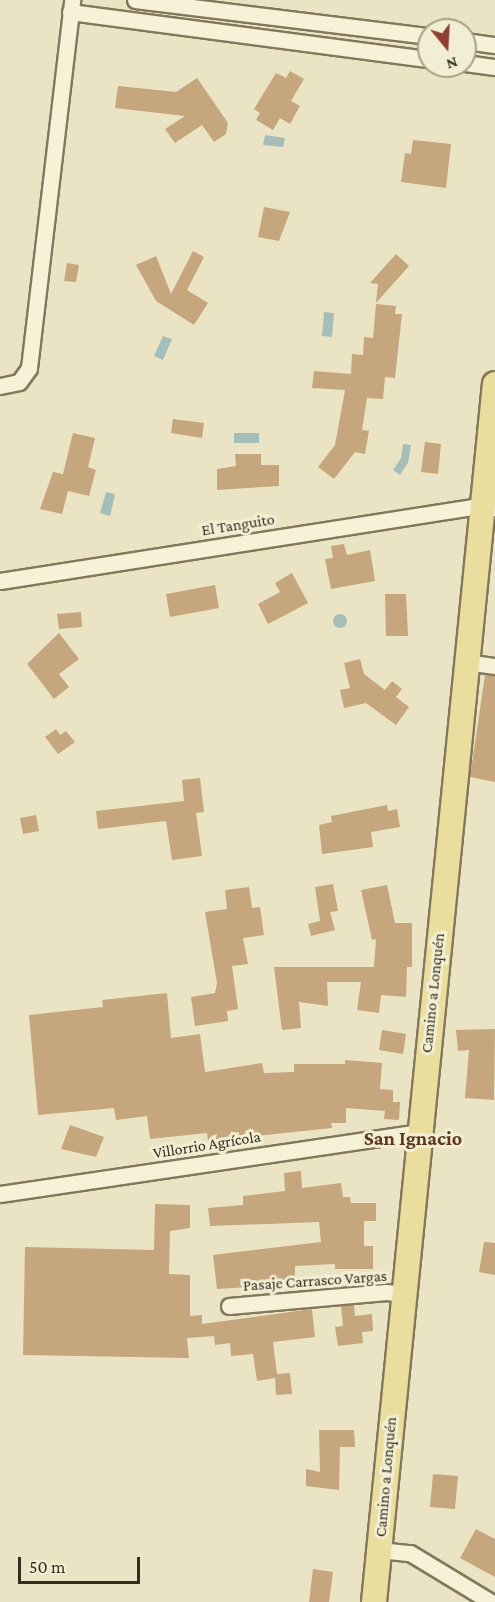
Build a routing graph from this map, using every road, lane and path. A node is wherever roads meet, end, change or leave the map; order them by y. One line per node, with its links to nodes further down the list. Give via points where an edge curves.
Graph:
1 (135, 0): 3 (street)
2 (71, 6): 6 (street); 10 (street, via 29,368 19,382)
3 (417, 35)
4 (477, 43): 5 (street)
5 (495, 45)
6 (417, 57)
7 (477, 65): 8 (street)
8 (495, 67)
9 (495, 384): 11 (main road, Camino a Lonquén)
10 (0, 386)
11 (488, 507): 12 (street, El Tanguito); 13 (main road, Camino a Lonquén)
12 (0, 581)
13 (466, 662): 14 (street); 15 (main road, Camino a Lonquén)
14 (495, 666)
15 (419, 1132): 16 (street, Villorrio Agrícola); 17 (main road, Camino a Lonquén)
16 (0, 1194)
17 (404, 1294): 18 (street, Pasaje Carrasco Vargas, via 386,1292); 19 (main road, Camino a Lonquén)
18 (229, 1306)
19 (379, 1550): 20 (main road, Camino a Lonquén); 21 (street, via 410,1553)
20 (374, 1602)
21 (491, 1602)

